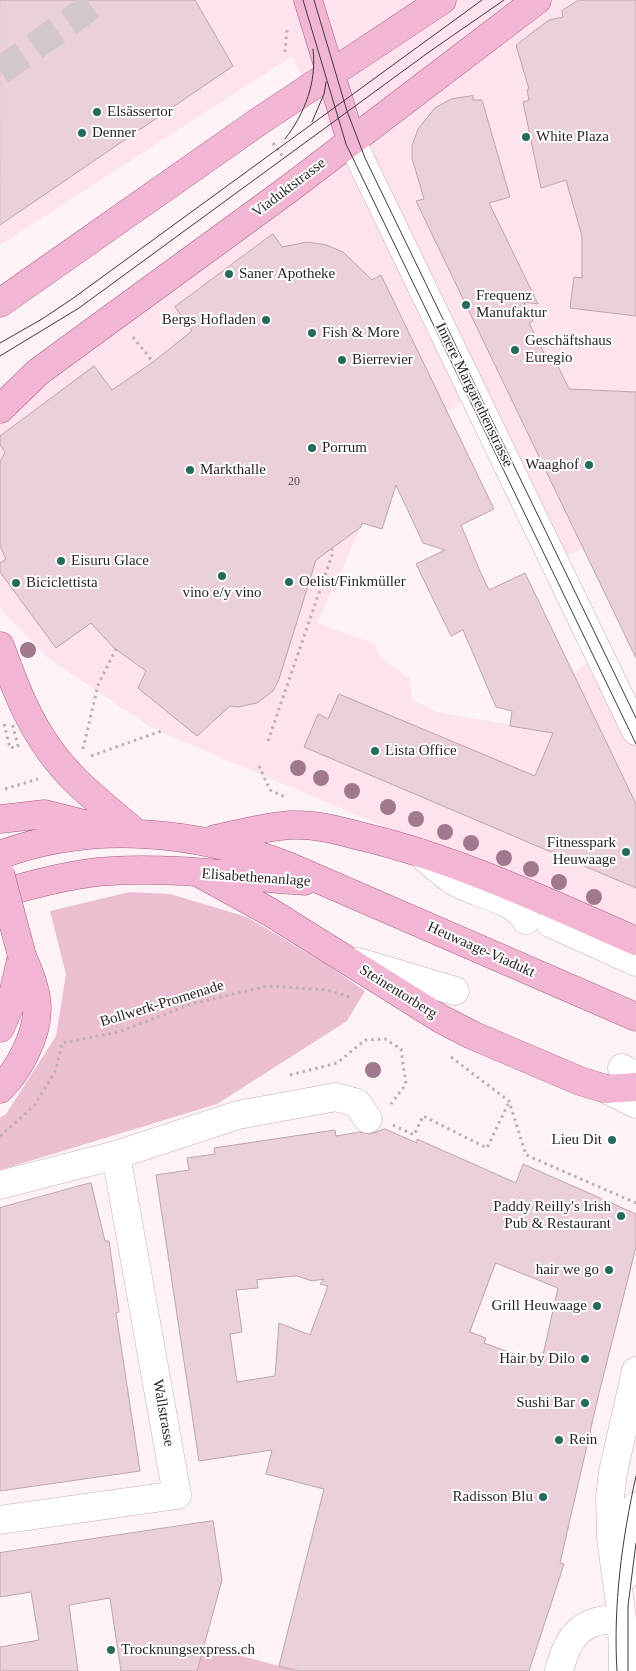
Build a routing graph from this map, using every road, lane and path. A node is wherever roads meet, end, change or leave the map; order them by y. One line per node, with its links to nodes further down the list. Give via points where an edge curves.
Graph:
1 (308, 0): 4 (main road)
2 (442, 0): 4 (main road)
3 (537, 0): 6 (main road, Viaduktstrasse)
4 (330, 75): 5 (main road); 6 (main road)
5 (258, 122): 7 (path); 8 (main road)
6 (351, 140): 7 (main road, Viaduktstrasse); 20 (street, Innere Margarethenstrasse)
7 (300, 180): 11 (main road, Viaduktstrasse)
8 (0, 303)
9 (128, 330): 10 (path)
10 (153, 362)
11 (38, 372): 12 (main road); 13 (main road)
12 (0, 386)
13 (0, 409)
14 (332, 549): 21 (path)
15 (0, 646): 29 (main road, via 28,717 52,754)
16 (116, 649): 22 (path, via 98,685)
17 (12, 722): 18 (path, bridge, via 18,746 10,748)
18 (4, 724)
19 (164, 730): 23 (path)
20 (636, 731)
21 (268, 741)
22 (83, 750)
23 (90, 756)
24 (259, 766): 27 (path)
25 (43, 778): 26 (path)
26 (0, 790)
27 (270, 790)
28 (0, 819): 29 (main road, Elisabethenanlage, via 45,814)
29 (127, 834): 30 (main road, Elisabethenanlage); 32 (main road, via 70,838)
30 (208, 841): 31 (main road, via 292,825 318,826); 35 (main road, Elisabethenanlage, via 258,855)
31 (418, 851): 37 (main road, via 486,876); 40 (street, via 459,884 516,908 538,922)
32 (0, 855)
33 (0, 873): 38 (main road, bridge)
34 (201, 874): 35 (main road, Elisabethenanlage); 36 (main road, Elisabethenanlage, via 110,871 62,878); 39 (main road, Steinentorberg)
35 (326, 882): 43 (main road, Heuwaage-Viadukt)
36 (0, 894)
37 (636, 941)
38 (22, 956): 44 (main road, via 11,1003); 47 (main road, via 31,977 37,1008 34,1028 27,1047)
39 (347, 959): 41 (street); 48 (main road, Steinentorberg, via 472,1035)
40 (636, 962)
41 (455, 991)
42 (354, 998): 52 (path, Bollwerk-Promenade, via 327,990 268,986 191,1004 119,1032 62,1043 56,1070 34,1106)
43 (636, 1018)
44 (0, 1028)
45 (448, 1055): 49 (path)
46 (631, 1077): 48 (main road, Steinentorberg)
47 (0, 1089)
48 (606, 1089): 50 (street, Steinentorberg)
49 (509, 1101): 51 (path, via 487,1148 422,1116 414,1135); 55 (path, via 526,1155)
50 (636, 1104)
51 (376, 1120): 53 (street, via 357,1103 336,1097 238,1115)
52 (0, 1136)
53 (116, 1155): 54 (street); 58 (street, Wallstrasse, via 177,1495)
54 (0, 1185)
55 (636, 1203)
56 (636, 1371): 60 (street, via 616,1455 610,1497 611,1538)
57 (636, 1506): 60 (street)
58 (0, 1520)
59 (636, 1590): 60 (street)
60 (622, 1619): 61 (street, via 602,1620 579,1630 566,1647); 62 (street)
61 (559, 1671)
62 (623, 1671)

